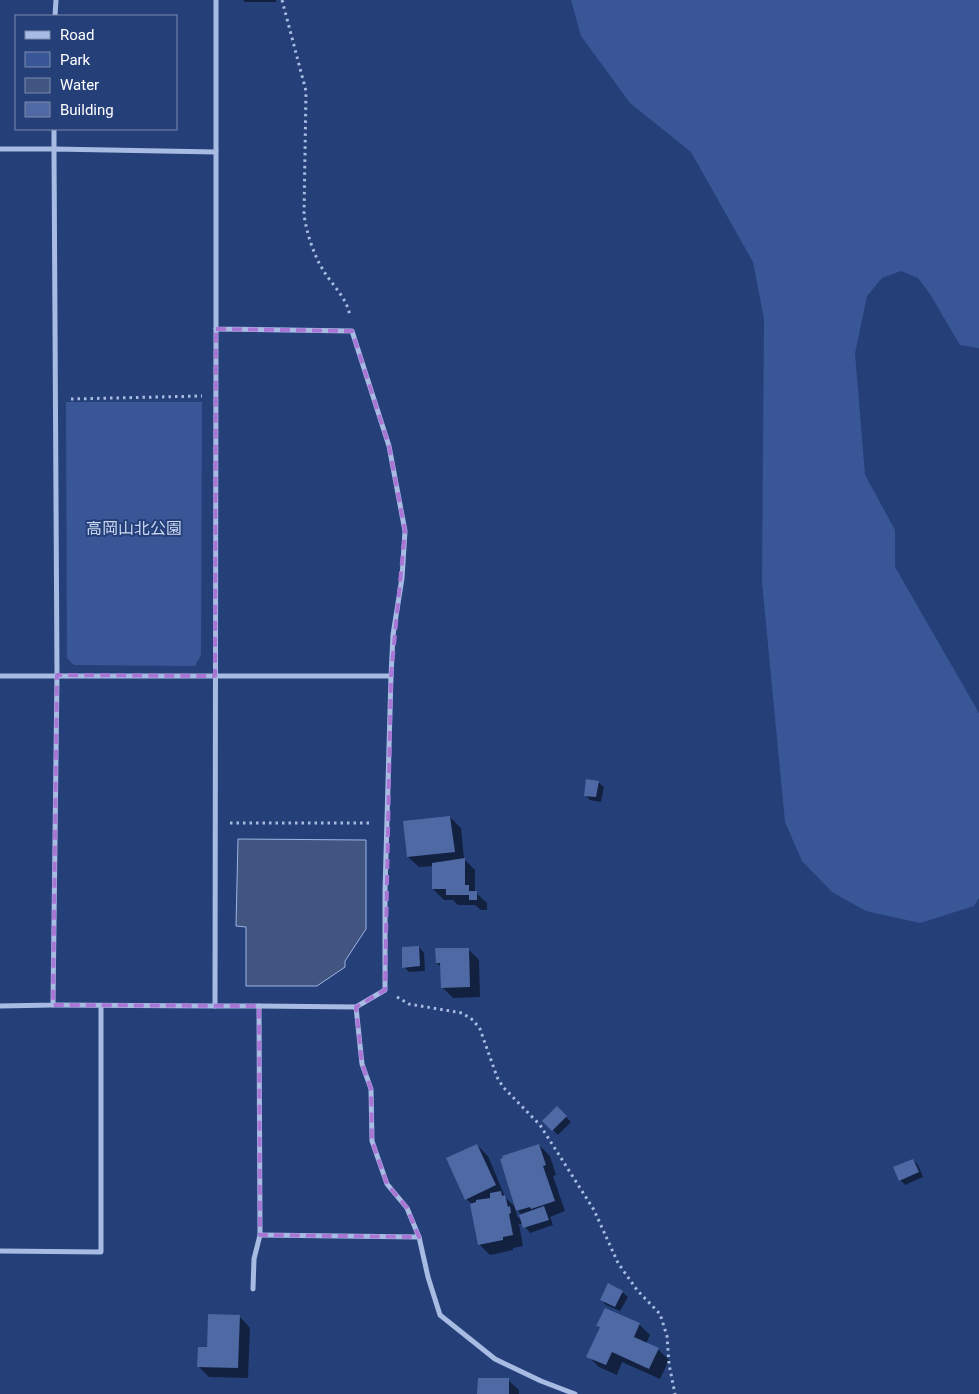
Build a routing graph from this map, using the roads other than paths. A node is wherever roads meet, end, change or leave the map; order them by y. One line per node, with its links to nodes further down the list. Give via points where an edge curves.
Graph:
1 (56, 0): 3 (street)
2 (216, 0): 7 (street)
3 (55, 15)
4 (54, 130): 6 (street)
5 (0, 149): 6 (street)
6 (54, 149): 7 (street); 9 (street)
7 (216, 152): 8 (street)
8 (216, 329): 11 (street); 12 (street, via 352,331 390,446 405,530)
9 (57, 675): 10 (street); 11 (street); 13 (street)
10 (0, 676)
11 (215, 676): 12 (street); 15 (street)
12 (391, 676): 18 (street, via 385,990)
13 (53, 1005): 14 (street); 17 (street)
14 (0, 1006)
15 (215, 1006): 16 (street); 17 (street)
16 (259, 1006): 18 (street); 19 (street)
17 (102, 1007): 21 (street, via 101,1252)
18 (356, 1007): 20 (street, via 362,1064 371,1088 372,1141 387,1184 407,1208)
19 (260, 1235): 20 (street); 22 (street, via 254,1259)
20 (419, 1237): 23 (street, via 440,1315 495,1359)
21 (0, 1251)
22 (253, 1289)
23 (575, 1394)

